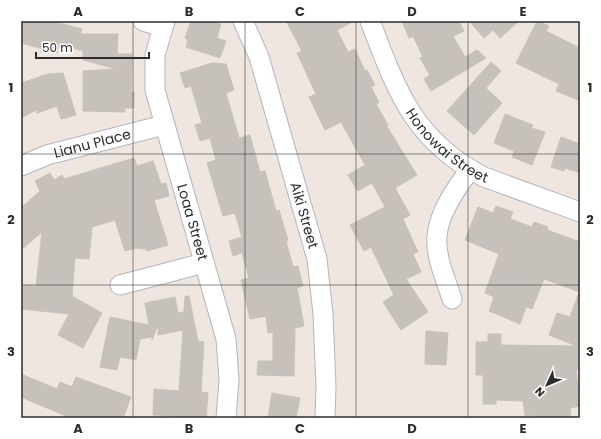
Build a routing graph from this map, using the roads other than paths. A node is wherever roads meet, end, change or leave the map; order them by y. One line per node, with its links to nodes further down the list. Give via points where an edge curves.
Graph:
1 (143, 21): 4 (street, Loaa Street)
2 (243, 21): 13 (street, Aiki Street, via 259,57 317,259 324,330)
3 (370, 21): 7 (street, Honowai Street, via 396,87 410,113 445,151)
4 (163, 24): 5 (street, Loaa Street, via 155,54 155,90)
5 (164, 125): 6 (street, Lianu Place, via 47,155); 9 (street, Loaa Street)
6 (21, 166)
7 (470, 170): 8 (street, Honowai Street, via 502,185); 11 (street, via 443,213 437,236 439,255)
8 (580, 212)
9 (204, 263): 10 (street); 12 (street, Loaa Street, via 226,339 229,380)
10 (120, 285)
11 (452, 300)
12 (226, 418)
13 (324, 418)

